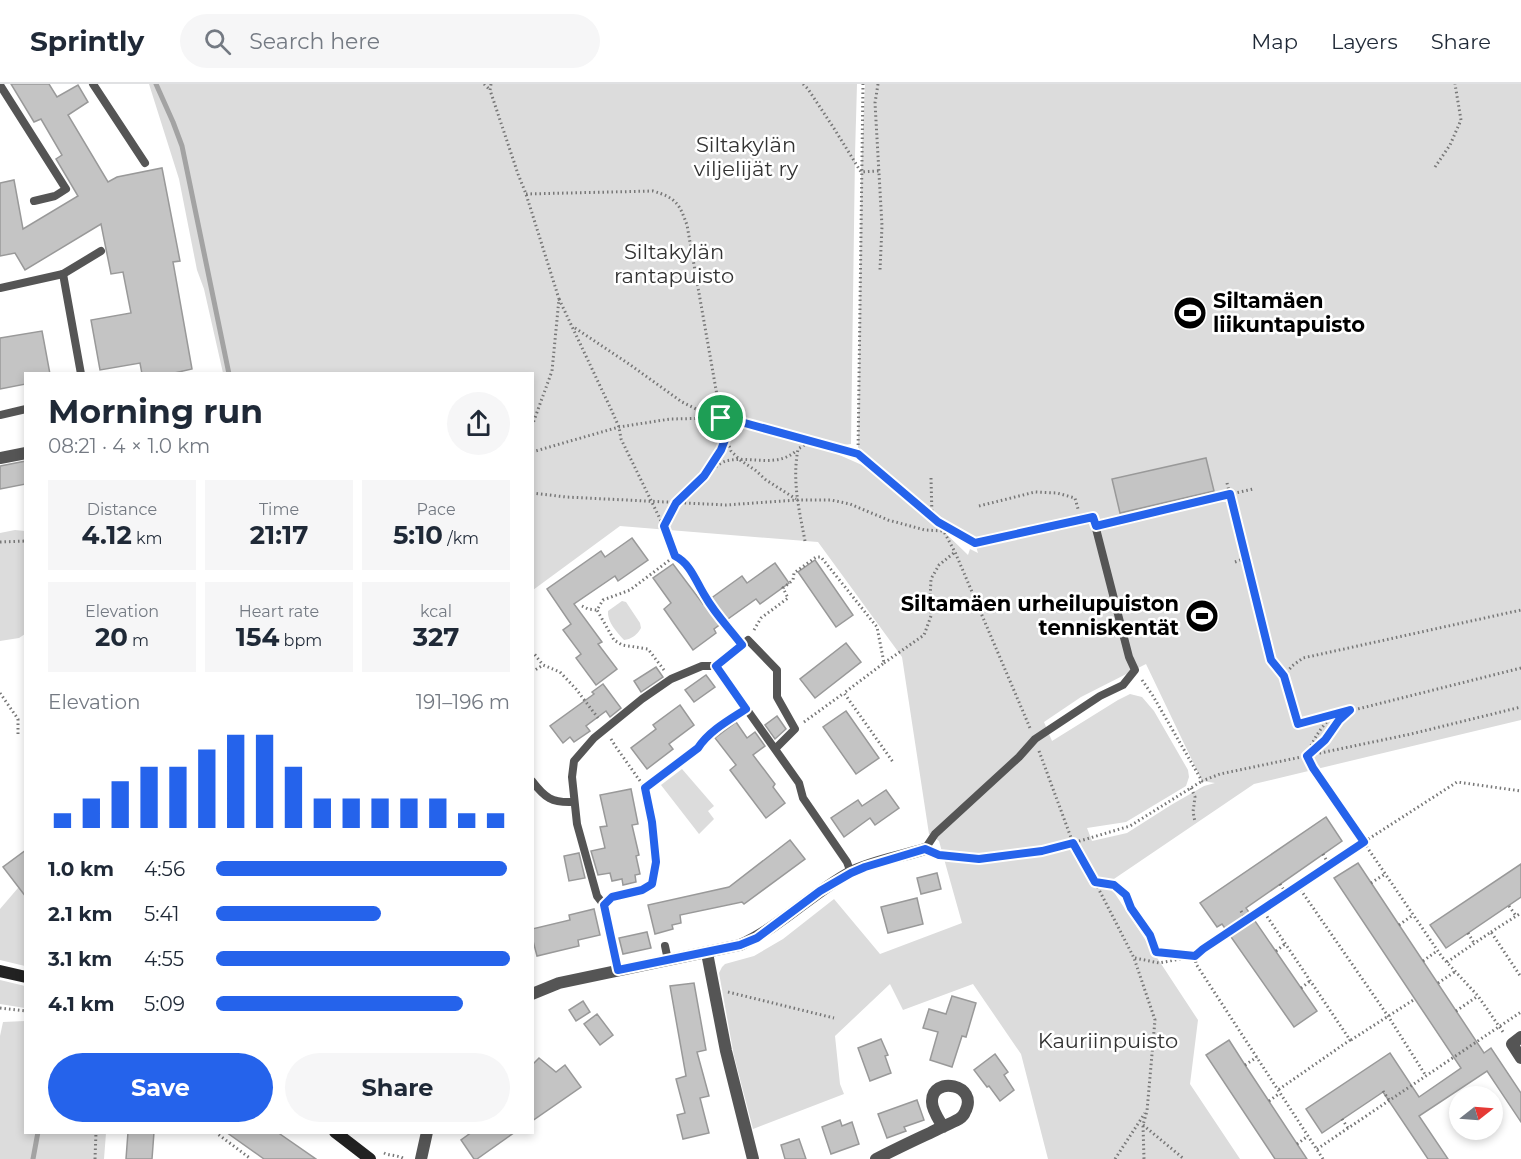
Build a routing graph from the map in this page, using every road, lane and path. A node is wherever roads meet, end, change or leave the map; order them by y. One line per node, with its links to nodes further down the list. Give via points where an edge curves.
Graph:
1 (93, 84): 10 (lane)
2 (484, 84): 9 (path)
3 (491, 84): 9 (path)
4 (803, 84): 13 (path)
5 (863, 84): 13 (path)
6 (878, 84): 12 (path)
7 (1455, 84): 11 (path, via 1461,120)
8 (0, 85): 15 (lane, via 66,189 56,196)
9 (490, 90): 14 (path)
10 (145, 163)
11 (1435, 167)
12 (880, 171): 13 (path); 17 (path)
13 (861, 172): 34 (path)
14 (526, 194): 20 (path); 25 (path, via 653,191 669,196 681,208)
15 (34, 201)
16 (101, 251): 18 (lane)
17 (880, 270)
18 (63, 274): 19 (lane); 22 (lane)
19 (0, 288)
20 (559, 299): 21 (path); 26 (path, via 552,371)
21 (573, 327): 25 (path, via 682,402); 28 (path)
22 (81, 372)
23 (24, 409): 24 (lane)
24 (0, 415)
25 (721, 418): 27 (path); 28 (path, via 670,419); 29 (path)
26 (534, 420)
27 (741, 422): 29 (path); 30 (path)
28 (619, 427): 32 (path); 44 (path, via 621,439)
29 (726, 437): 36 (path, via 731,451); 37 (path)
30 (811, 441): 31 (path); 34 (path)
31 (798, 449): 36 (path, via 777,461); 43 (path)
32 (534, 451)
33 (24, 453): 35 (street)
34 (858, 454): 47 (path)
35 (0, 458)
36 (740, 460): 37 (path, via 724,462); 43 (path)
37 (704, 476): 45 (path)
38 (931, 478): 47 (path)
39 (1227, 483): 42 (path)
40 (1253, 489): 42 (path)
41 (534, 493): 44 (path)
42 (1230, 494): 51 (path); 59 (path)
43 (797, 500): 45 (path, via 726,505); 52 (path, via 850,504 888,520); 54 (path)
44 (652, 502): 45 (path); 50 (path)
45 (676, 503): 50 (path)
46 (979, 506): 48 (path, via 1035,492 1057,493 1075,498)
47 (932, 516): 49 (path)
48 (1081, 520): 51 (lane, via 1093,517); 56 (lane)
49 (938, 522): 52 (path); 56 (path)
50 (664, 526): 58 (path)
51 (1096, 526): 70 (lane)
52 (944, 531): 57 (path)
53 (24, 541): 55 (path)
54 (805, 541)
55 (0, 542)
56 (975, 543)
57 (955, 552): 66 (path, via 939,565 932,579 931,615 924,635); 83 (path)
58 (675, 556): 62 (path, via 630,590 603,600); 64 (path)
59 (1246, 558): 60 (path); 72 (path, via 1271,660)
60 (1235, 562)
61 (582, 606): 62 (path)
62 (597, 610): 73 (path, via 614,640 648,649)
63 (1521, 610): 72 (path, via 1304,658)
64 (745, 643): 66 (path, via 761,618 788,598 783,588 793,580 794,573 816,556 821,557 877,627); 68 (lane); 81 (lane, via 777,670 777,698)
65 (534, 654): 67 (path)
66 (884, 663): 75 (path)
67 (543, 665): 71 (path); 80 (path, via 560,672)
68 (716, 666): 73 (lane, via 702,666); 77 (lane)
69 (1521, 668): 78 (path)
70 (1135, 670): 83 (lane, via 1124,685 1100,696); 87 (path)
71 (534, 671)
72 (1284, 676): 79 (path, via 1298,724)
73 (671, 679): 80 (lane)
74 (0, 693): 82 (path, via 18,719)
75 (844, 693): 81 (path); 86 (path)
76 (1521, 707): 85 (path)
77 (746, 709): 84 (lane); 89 (path, via 714,730 698,748)
78 (1350, 710): 79 (path); 85 (path)
79 (1334, 714): 85 (path, via 1316,736)
80 (606, 728): 89 (path); 92 (lane, via 574,761)
81 (795, 729): 84 (lane)
82 (18, 735)
83 (1035, 739): 95 (path); 96 (lane, via 935,834)
84 (775, 749): 99 (lane)
85 (1307, 756): 87 (path); 94 (path)
86 (893, 762)
87 (1202, 781): 90 (path)
88 (534, 783): 92 (lane, via 552,799)
89 (645, 788): 106 (path, via 656,862 652,884 612,897)
90 (1191, 788): 93 (path); 95 (path, via 1130,826)
91 (1521, 791): 94 (path, via 1457,782)
92 (573, 802): 106 (lane, via 597,896)
93 (1195, 822)
94 (1364, 842): 98 (path); 100 (path)
95 (1073, 843): 96 (path, via 979,859 939,855); 101 (path)
96 (925, 849): 99 (street)
97 (1323, 854): 98 (path)
98 (1329, 865): 104 (path)
99 (851, 873): 122 (street, via 757,938)
100 (1385, 874): 102 (path); 111 (path)
101 (1095, 882): 123 (path, via 1114,885 1126,895 1156,952); 124 (path)
102 (1371, 883)
103 (1280, 884): 105 (path)
104 (1298, 885): 105 (path); 144 (path)
105 (1286, 893): 108 (path)
106 (604, 905): 128 (lane)
107 (1509, 906): 112 (path)
108 (1262, 909): 113 (path); 117 (path)
109 (1241, 911): 113 (path)
110 (1521, 913): 112 (path)
111 (1413, 915): 114 (path); 121 (path)
112 (1516, 916): 115 (path)
113 (1246, 920): 123 (path)
114 (1399, 925)
115 (1491, 932): 118 (path); 132 (path)
116 (1468, 933): 118 (path)
117 (1285, 944): 120 (path); 133 (path)
118 (1474, 944): 127 (path)
119 (665, 946): 125 (lane)
120 (1275, 951)
121 (1437, 951): 126 (path); 127 (path)
122 (707, 953): 125 (street); 136 (street)
123 (1195, 956): 124 (path, via 1159,963); 149 (path, via 1196,964)
124 (1134, 958): 157 (path, via 1155,1020)
125 (668, 960): 128 (street)
126 (1423, 961)
127 (1447, 962): 130 (path)
128 (618, 970): 137 (street)
129 (0, 971): 131 (street)
130 (1456, 971): 134 (path); 138 (path)
131 (24, 977)
132 (1521, 977)
133 (1310, 981): 135 (path); 147 (path)
134 (1438, 983)
135 (1301, 988)
136 (714, 989): 145 (path); 173 (street)
137 (534, 993)
138 (1478, 996): 142 (path); 146 (path)
139 (1415, 999): 144 (path)
140 (0, 1008): 141 (path)
141 (24, 1011)
142 (1456, 1011)
143 (1521, 1012): 146 (path)
144 (1388, 1016): 147 (path); 152 (path)
145 (834, 1018)
146 (1499, 1027): 148 (path); 152 (path)
147 (1350, 1040): 154 (path)
148 (1516, 1041): 150 (street)
149 (1257, 1057): 151 (path); 154 (path)
150 (1521, 1058)
151 (1245, 1065)
152 (1426, 1076): 156 (path)
153 (1383, 1091): 156 (path)
154 (1279, 1092): 155 (path); 166 (path)
155 (1269, 1101)
156 (1389, 1101): 161 (path)
157 (1147, 1111): 159 (path); 175 (path)
158 (1342, 1119): 161 (path)
159 (1143, 1125): 176 (path); 177 (path)
160 (943, 1127): 174 (street)
161 (1348, 1128): 168 (path)
162 (96, 1134): 169 (path)
163 (218, 1134): 170 (path)
164 (338, 1134): 171 (street)
165 (427, 1134): 172 (street)
166 (1308, 1136): 167 (path); 168 (path)
167 (1297, 1144)
168 (1317, 1149): 178 (path)
169 (95, 1159)
170 (251, 1159)
171 (370, 1159)
172 (421, 1159)
173 (753, 1159)
174 (876, 1159)
175 (1115, 1159)
176 (1144, 1159)
177 (1184, 1159)
178 (1323, 1159)

